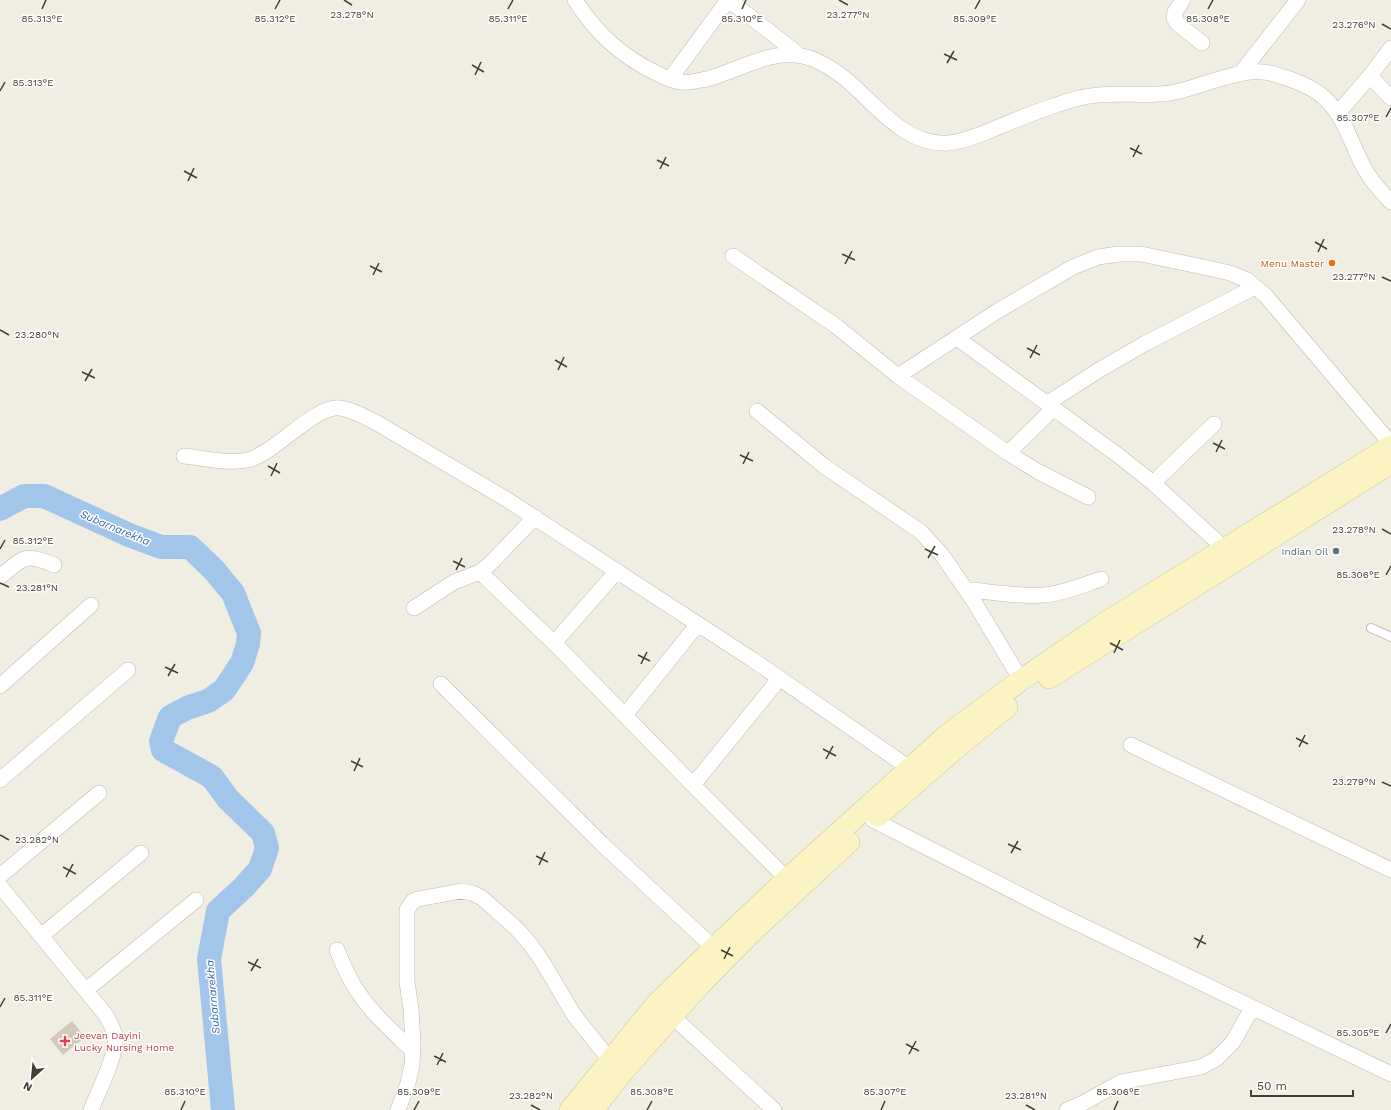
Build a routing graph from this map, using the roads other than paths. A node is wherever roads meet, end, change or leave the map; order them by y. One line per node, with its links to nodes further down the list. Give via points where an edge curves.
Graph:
1 (576, 0): 10 (street, via 606,40 642,66)
2 (729, 0): 7 (street); 10 (street)
3 (1183, 0): 5 (street, via 1174,18)
4 (1298, 0): 8 (street)
5 (1202, 42)
6 (1391, 48): 9 (street)
7 (798, 54): 8 (street, via 816,60 847,80 913,136 928,142 948,143 972,138 1075,99 1099,95 1155,95 1179,92); 10 (street, via 780,54 706,79 683,82)
8 (1240, 74): 12 (street, via 1274,73 1317,92)
9 (1370, 76): 11 (street); 12 (street)
10 (670, 79)
11 (1391, 98)
12 (1338, 113): 13 (street, via 1363,166)
13 (1391, 202)
14 (733, 256): 17 (street, via 836,326)
15 (1255, 287): 16 (street, via 1247,280 1230,273 1141,254 1098,257 1073,267); 18 (street, via 1105,366); 21 (street, via 1271,302)
16 (957, 338): 17 (street); 18 (street)
17 (898, 376): 22 (street)
18 (1051, 406): 22 (street); 26 (street)
19 (756, 411): 35 (street, via 824,466 921,532 942,555)
20 (1214, 424): 26 (street)
21 (1391, 445): 25 (main road)
22 (1008, 453): 27 (street, via 1037,472)
23 (184, 456): 28 (street, via 249,460 260,456 312,419 326,411 339,408 356,412 377,423)
24 (1391, 463): 25 (main road)
25 (1357, 476): 29 (main road)
26 (1153, 484): 29 (street)
27 (1088, 497)
28 (535, 517): 31 (street); 32 (street)
29 (1229, 556): 44 (main road, via 1103,624); 49 (main road, via 1028,692)
30 (54, 564): 33 (street, via 37,557 24,558)
31 (618, 571): 38 (street); 41 (street)
32 (480, 572): 37 (street, via 454,582); 41 (street)
33 (0, 577)
34 (1101, 579): 35 (street, via 1046,595 1022,596)
35 (966, 589): 44 (street)
36 (91, 605): 46 (street)
37 (414, 608)
38 (698, 624): 43 (street); 47 (street)
39 (1371, 628): 40 (lane)
40 (1391, 637)
41 (554, 643): 47 (street)
42 (128, 670): 50 (street)
43 (780, 678): 49 (street); 51 (street)
44 (1021, 680): 49 (main road, via 968,718)
45 (441, 684): 61 (street, via 602,844)
46 (0, 686)
47 (625, 715): 51 (street)
48 (1131, 745): 55 (street)
49 (916, 772): 53 (main road); 57 (main road)
50 (0, 780)
51 (692, 785): 57 (street)
52 (99, 793): 56 (street)
53 (873, 820): 57 (main road); 64 (street)
54 (141, 853): 60 (street)
55 (1391, 870)
56 (0, 876)
57 (792, 884): 61 (main road); 65 (main road)
58 (0, 886): 60 (street)
59 (196, 900): 63 (street)
60 (41, 936): 63 (street)
61 (714, 948): 67 (main road, via 657,1004)
62 (337, 950): 66 (street, via 353,984 366,1003)
63 (86, 990): 69 (street, via 105,1014 115,1038 109,1066)
64 (1252, 1008): 68 (street); 74 (street, via 1233,1042 1216,1059 1201,1067 1121,1082)
65 (672, 1016): 72 (main road); 73 (street)
66 (413, 1051): 67 (street, via 407,982 407,910 414,901 461,892 472,893 482,898 516,928 542,961 574,1015); 70 (street, via 408,1083)
67 (610, 1060): 71 (main road)
68 (1391, 1074)
69 (91, 1110)
70 (398, 1110)
71 (570, 1110)
72 (593, 1110)
73 (774, 1110)
74 (1067, 1110)

